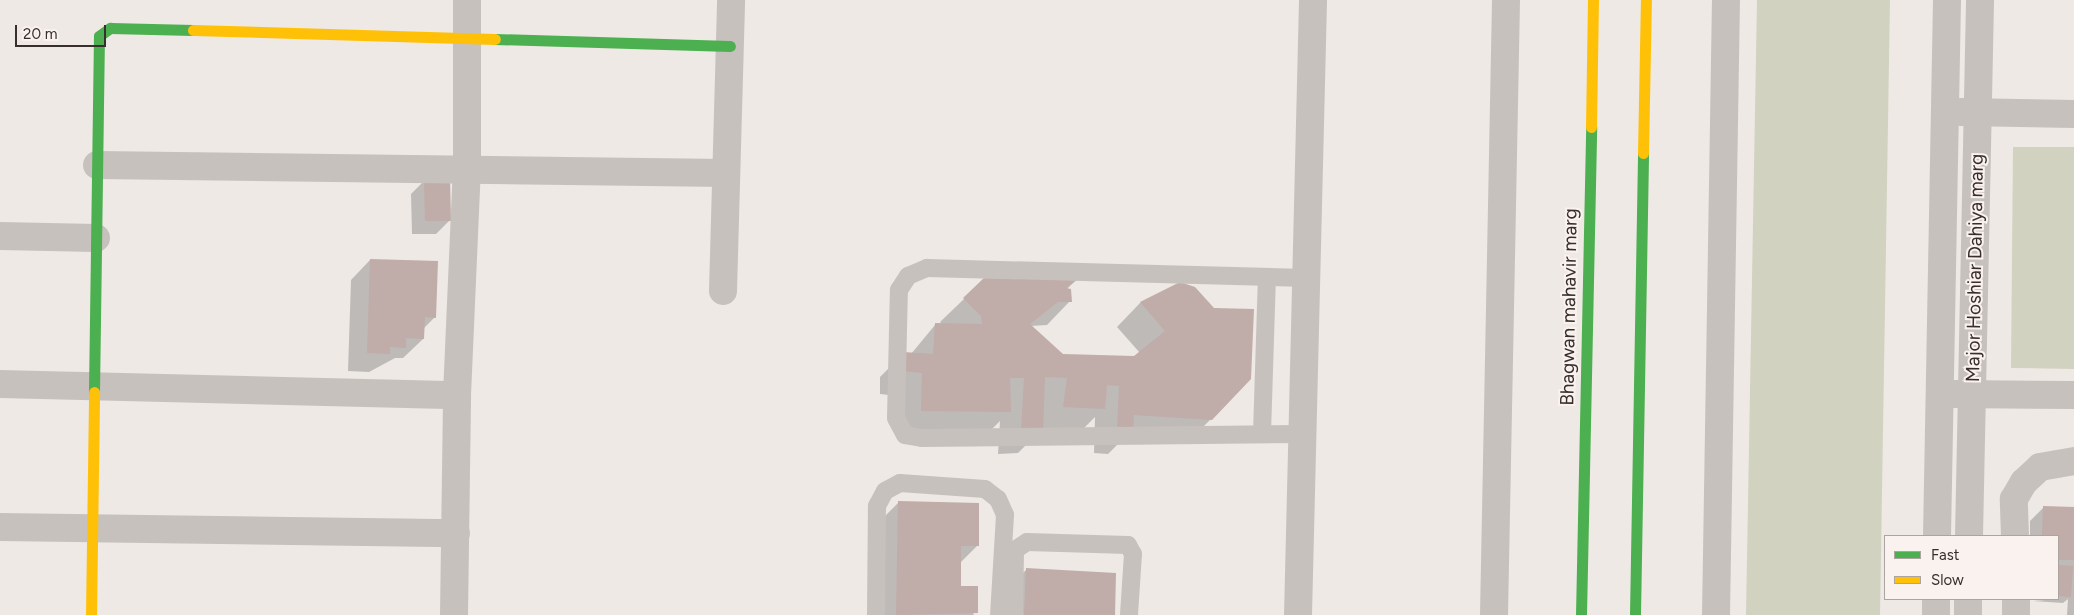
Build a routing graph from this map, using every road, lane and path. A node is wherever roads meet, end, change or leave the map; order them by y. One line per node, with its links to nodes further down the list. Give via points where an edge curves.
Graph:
1 (467, 0): 10 (street)
2 (731, 0): 11 (street)
3 (1313, 0): 21 (street)
4 (1506, 0): 48 (street)
5 (1592, 0): 49 (main road, Bhagwan mahavir marg)
6 (1646, 0): 50 (main road)
7 (1726, 0): 51 (street)
8 (1947, 0): 12 (street, Major Hoshiar Dahiya marg)
9 (1980, 0): 13 (street, Major Hoshiar Dahiya marg)
10 (467, 38): 11 (main road); 15 (main road, via 110,28 99,36 97,48); 16 (street)
11 (730, 46): 17 (street)
12 (1945, 112): 13 (street); 25 (street, Major Hoshiar Dahiya marg)
13 (1978, 112): 14 (street); 26 (street, Major Hoshiar Dahiya marg)
14 (2074, 114)
15 (97, 165): 16 (street); 19 (main road)
16 (467, 170): 17 (street); 27 (street)
17 (726, 173): 22 (street)
18 (0, 236): 19 (street)
19 (96, 238): 24 (main road)
20 (1267, 277): 21 (lane); 29 (lane); 29 (lane, via 927,268 908,276 899,290 896,418 905,435)
21 (1304, 278): 30 (street)
22 (723, 292)
23 (0, 384): 24 (street)
24 (94, 386): 27 (street); 33 (main road)
25 (1940, 393): 26 (street); 35 (street, Major Hoshiar Dahiya marg)
26 (1972, 394): 28 (street); 36 (street, Major Hoshiar Dahiya marg)
27 (457, 395): 34 (street)
28 (2074, 396)
29 (1262, 434): 30 (lane)
30 (1303, 434): 47 (street)
31 (2074, 461): 37 (street, via 2040,467 2024,482 2014,499)
32 (0, 527): 33 (street)
33 (92, 528): 34 (street); 41 (main road)
34 (456, 533): 42 (street)
35 (1937, 535)
36 (1969, 535)
37 (2015, 535)
38 (1936, 600): 52 (street)
39 (1968, 600): 53 (street)
40 (2016, 600): 54 (street)
41 (91, 615)
42 (454, 615)
43 (876, 615): 44 (lane, via 877,506 885,491 900,483 984,490 998,499 1005,515)
44 (999, 615)
45 (1014, 615): 46 (lane, via 1016,550 1027,542 1128,545 1133,554)
46 (1129, 615)
47 (1298, 615)
48 (1494, 615)
49 (1581, 615)
50 (1635, 615)
51 (1716, 615)
52 (1936, 615)
53 (1968, 615)
54 (2016, 615)

